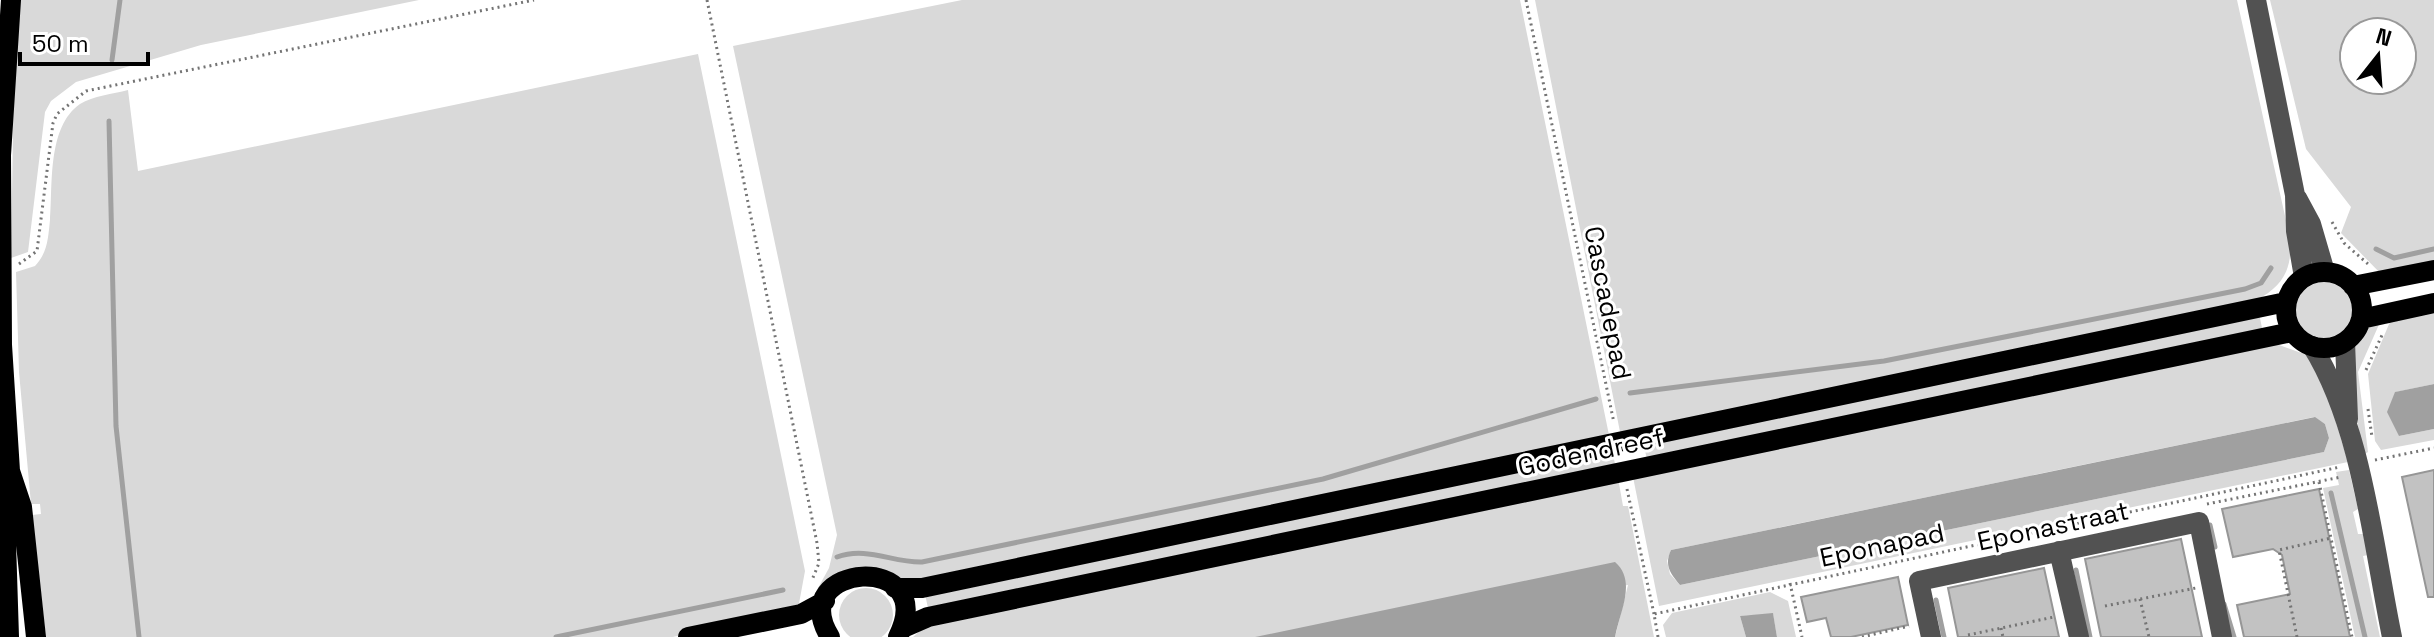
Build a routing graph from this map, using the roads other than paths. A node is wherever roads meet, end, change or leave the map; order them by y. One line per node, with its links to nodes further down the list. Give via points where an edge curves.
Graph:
1 (11, 0): 3 (main road)
2 (2256, 0): 5 (street, via 2295,195 2311,224)
3 (0, 268): 14 (main road)
4 (2434, 270): 6 (main road)
5 (2315, 274): 6 (main road, via 2346,278); 7 (main road, via 2296,283)
6 (2353, 286): 9 (main road)
7 (2286, 302): 10 (main road); 16 (main road, Godendreef, via 1637,439 1614,437 922,588)
8 (2434, 303): 9 (main road)
9 (2361, 319): 11 (main road)
10 (2292, 332): 12 (main road); 18 (main road, Godendreef, via 928,617)
11 (2345, 342): 12 (main road); 13 (street)
12 (2312, 346): 13 (street)
13 (2348, 431): 26 (street, via 2363,466)
14 (10, 471): 19 (main road, via 5,493); 20 (main road, via 22,507)
15 (2059, 551): 23 (street, Eponastraat, via 1919,581); 24 (street); 25 (street, Eponastraat, via 2197,514)
16 (895, 588): 17 (main road, via 877,576 856,575 837,584); 18 (main road, via 904,607)
17 (825, 601): 21 (main road, via 801,614); 22 (main road)
18 (900, 632)
19 (9, 637)
20 (36, 637)
21 (688, 637)
22 (830, 637)
23 (1931, 637)
24 (2079, 637)
25 (2222, 637)
26 (2392, 637)

